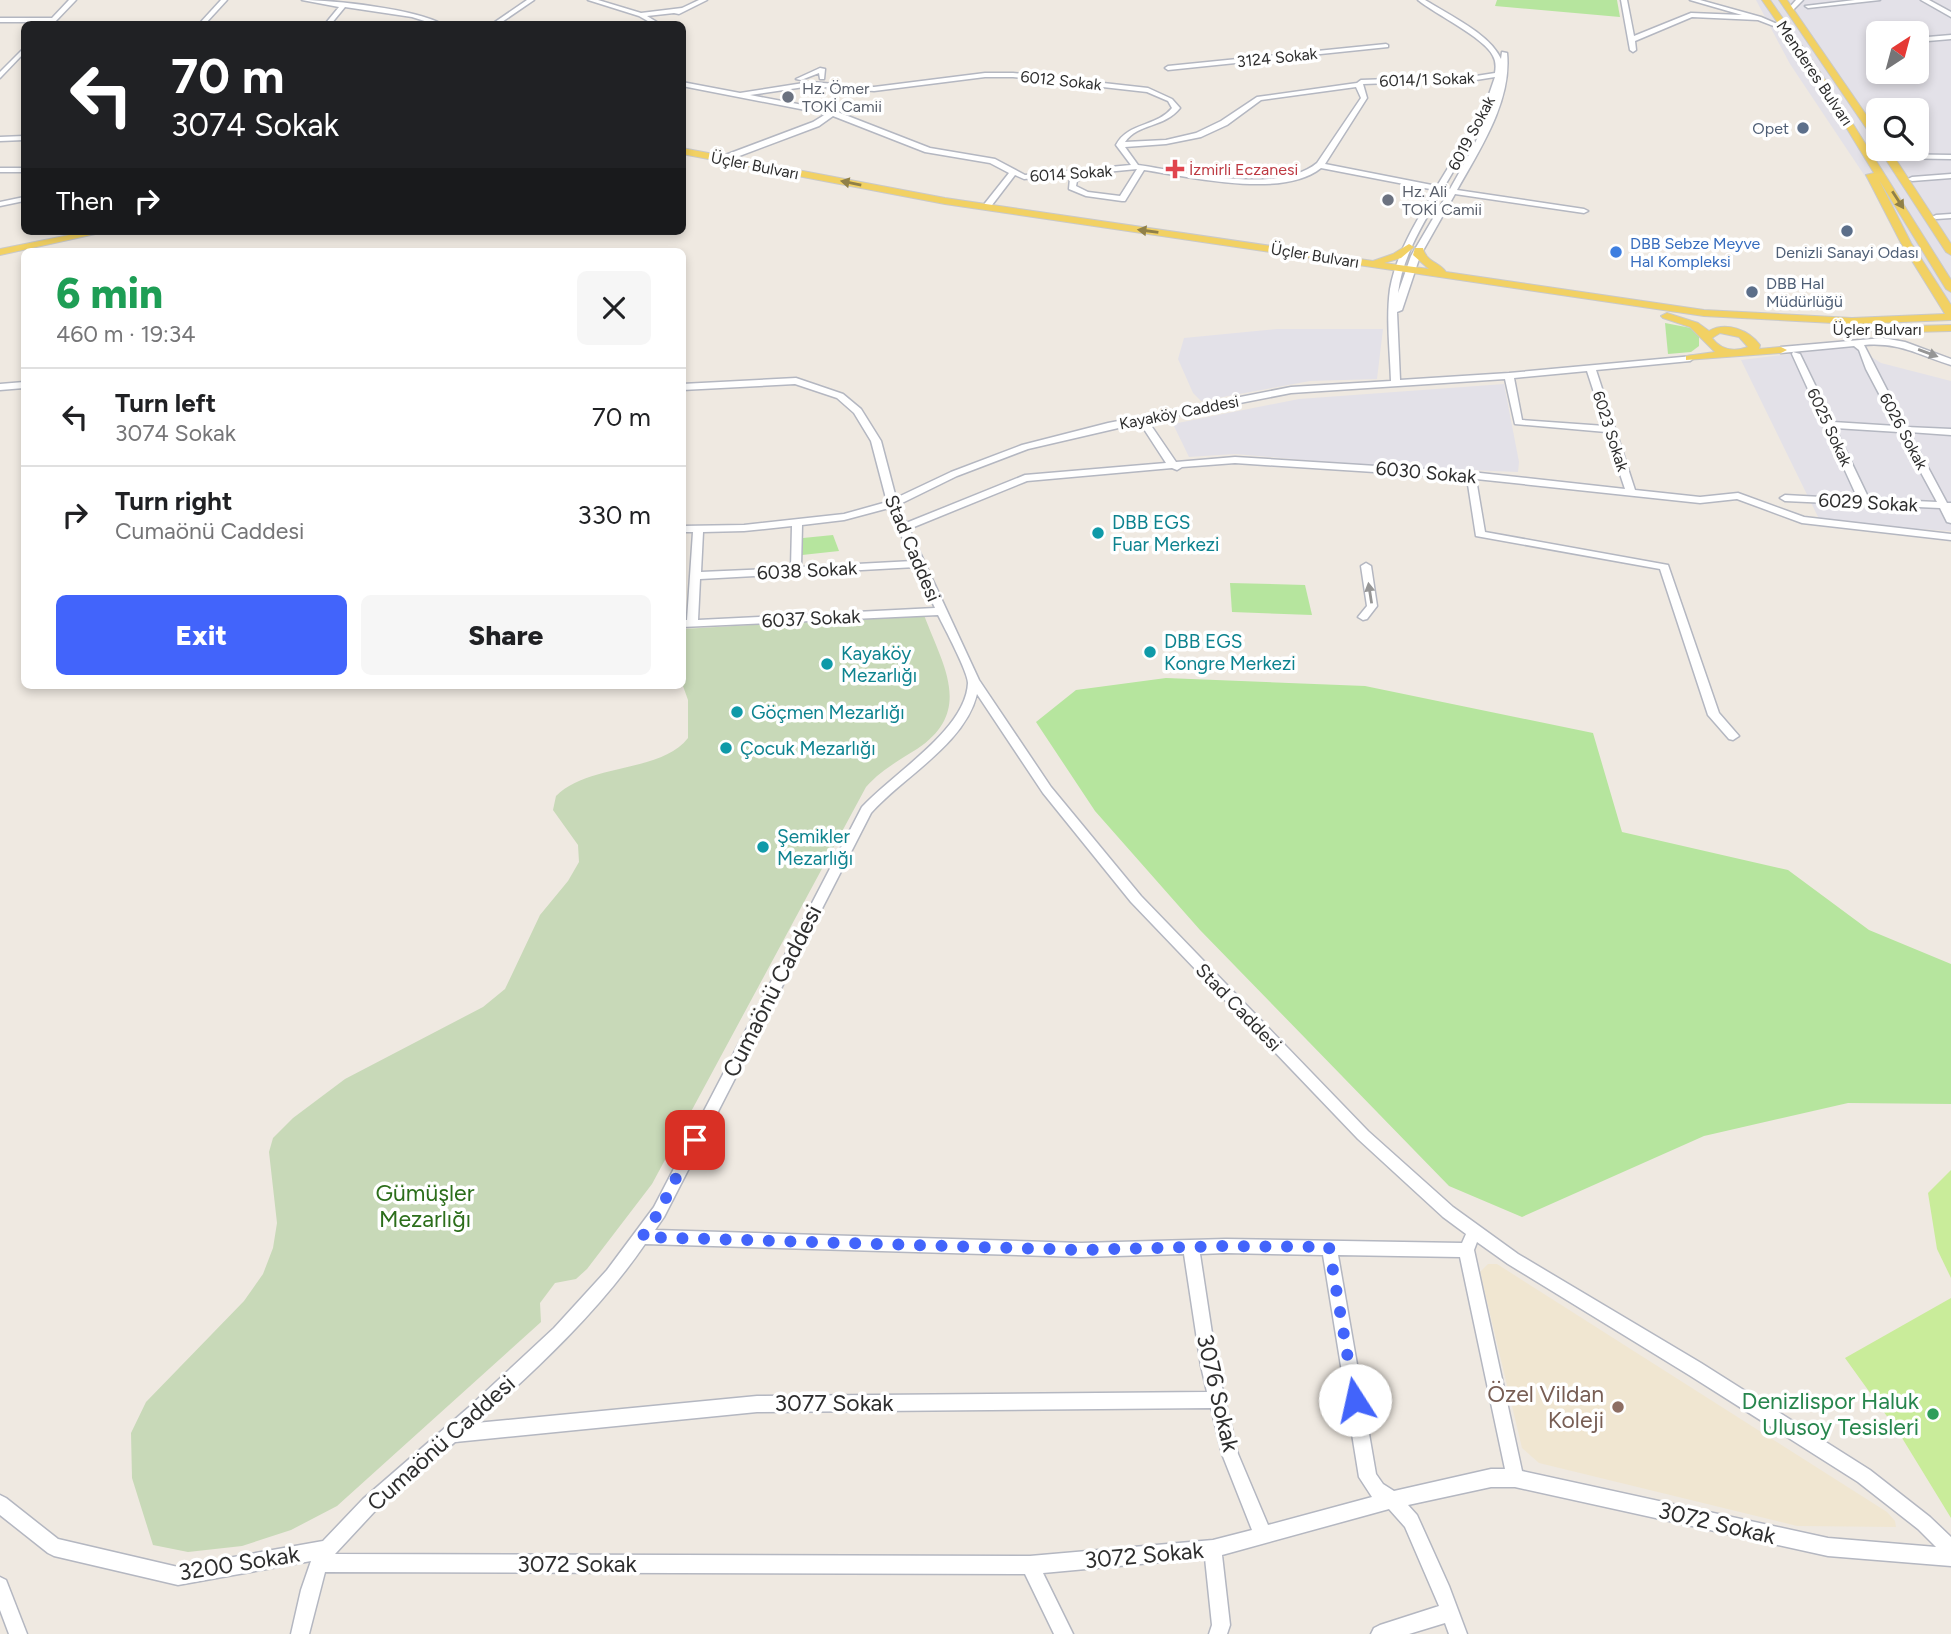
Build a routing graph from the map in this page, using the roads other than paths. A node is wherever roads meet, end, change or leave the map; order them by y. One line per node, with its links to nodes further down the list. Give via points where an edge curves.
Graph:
1 (73, 0): 24 (street)
2 (224, 0): 25 (street)
3 (308, 0): 15 (street)
4 (531, 0): 28 (street)
5 (591, 0): 19 (street)
6 (705, 0): 18 (street); 31 (street)
7 (1421, 0): 34 (street, 6019 Sokak)
8 (1624, 0): 36 (street)
9 (1693, 0): 21 (street)
10 (1766, 0): 32 (main road, Menderes Bulvarı)
11 (1783, 0): 17 (main road, Menderes Bulvarı)
12 (1800, 0): 17 (street)
13 (1877, 0): 16 (street)
14 (1924, 0): 20 (street)
15 (343, 6): 26 (street); 27 (street)
16 (1808, 6)
17 (1791, 9): 50 (main road, Menderes Bulvarı)
18 (683, 10): 19 (street); 30 (street)
19 (628, 12): 29 (street)
20 (1951, 15)
21 (1759, 19): 32 (street); 36 (street, via 1691,15)
22 (0, 20): 23 (street)
23 (26, 21)
24 (53, 21)
25 (205, 21)
26 (330, 21)
27 (430, 21)
28 (500, 21)
29 (650, 21)
30 (668, 21)
31 (679, 21)
32 (1786, 29): 54 (main road, Menderes Bulvarı)
33 (1951, 37): 35 (street)
34 (1481, 38): 41 (street, via 1501,49); 42 (street, 6019 Sokak, via 1494,50)
35 (1929, 39)
36 (1631, 40): 38 (street)
37 (1386, 46): 40 (street, 3124 Sokak)
38 (1633, 50)
39 (21, 53): 43 (street)
40 (1168, 68)
41 (1507, 73): 42 (street, 6014/1 Sokak); 72 (street, 6019 Sokak, via 1499,103)
42 (1498, 75): 45 (street, 6014/1 Sokak, via 1365,81); 71 (street, 6019 Sokak, via 1491,101)
43 (0, 76)
44 (811, 81): 47 (street, 6012 Sokak); 47 (street, 6012 Sokak, via 823,79); 48 (street, 6012 Sokak, via 749,94)
45 (1359, 85): 53 (street, via 1259,98 1198,135); 64 (street, 6014/1 Sokak, via 1364,98)
46 (686, 86): 48 (street, 6014 Sokak)
47 (842, 86): 53 (street, 6012 Sokak, via 874,89 1003,75 1148,90 1175,104 1168,118 1128,134)
48 (722, 93): 49 (street, 6014 Sokak)
49 (832, 113): 58 (street, via 816,124); 68 (street, 6014 Sokak, via 921,148 984,159)
50 (1866, 121)
51 (0, 138): 52 (street)
52 (21, 138)
53 (1120, 145): 67 (street)
54 (1866, 151)
55 (686, 152): 58 (main road, Üçler Bulvarı)
56 (1929, 156): 57 (street)
57 (1951, 157)
58 (723, 159): 75 (main road, Üçler Bulvarı, one-way to 58)
59 (686, 161): 87 (main road, Üçler Bulvarı, via 944,211)
60 (1866, 161): 89 (main road, via 1906,243)
61 (1872, 161): 90 (main road, Menderes Bulvarı, one-way to 90)
62 (1896, 161): 85 (main road)
63 (1897, 161): 70 (main road)
64 (1320, 165): 67 (street, 6014 Sokak, via 1310,173 1248,183); 71 (street)
65 (0, 170): 66 (street)
66 (21, 170)
67 (1138, 170): 67 (street, via 1122,199 1086,194 1071,185 1078,177); 68 (street, 6014 Sokak, via 1043,177)
68 (1013, 173): 75 (street)
69 (1951, 176): 70 (street)
70 (1912, 179): 78 (main road)
71 (1441, 189): 72 (street); 83 (street, 6019 Sokak)
72 (1451, 191): 76 (street); 83 (street, 6019 Sokak)
73 (21, 200): 74 (street)
74 (0, 204)
75 (986, 207): 86 (main road, Üçler Bulvarı, one-way to 75)
76 (1584, 211)
77 (1951, 216): 78 (street)
78 (1936, 217): 81 (main road)
79 (36, 235): 82 (main road)
80 (84, 235): 84 (main road)
81 (1951, 236)
82 (0, 242)
83 (1414, 248): 86 (main road, via 1383,260); 87 (street, 6019 Sokak); 88 (main road, via 1427,264)
84 (0, 252)
85 (1951, 252)
86 (1340, 259): 87 (main road, Üçler Bulvarı)
87 (1403, 273): 88 (main road, Üçler Bulvarı); 93 (main road, Üçler Bulvarı); 109 (street, via 1395,321)
88 (1477, 281): 94 (main road, Üçler Bulvarı, via 1747,317)
89 (1935, 289): 91 (main road); 92 (main road); 94 (main road, via 1929,305)
90 (1951, 289)
91 (1951, 302)
92 (1951, 315): 94 (main road, Üçler Bulvarı)
93 (1667, 317): 95 (main road, Üçler Bulvarı); 99 (main road, via 1694,325)
94 (1899, 319)
95 (1766, 328): 97 (main road, Üçler Bulvarı); 100 (main road, via 1750,333)
96 (1951, 328): 97 (main road, Üçler Bulvarı)
97 (1909, 330): 98 (main road)
98 (1951, 339)
99 (1708, 340): 100 (main road, via 1713,331 1726,330); 103 (main road, via 1720,351); 105 (main road, via 1701,354)
100 (1752, 341): 102 (main road); 103 (main road, via 1753,349)
101 (1857, 344): 102 (street); 106 (street, one-way to 106, via 1895,343); 116 (street, 6026 Sokak)
102 (1779, 348): 103 (main road)
103 (1740, 354): 105 (main road)
104 (1797, 354): 114 (street, 6025 Sokak)
105 (1690, 358): 107 (street, Kayaköy Caddesi)
106 (1951, 362)
107 (1591, 369): 108 (street, Kayaköy Caddesi); 115 (street, 6023 Sokak)
108 (1509, 376): 109 (street, Kayaköy Caddesi); 115 (street, via 1518,422)
109 (1395, 383): 113 (street, Kayaköy Caddesi, via 1291,390)
110 (21, 385): 111 (street)
111 (0, 387)
112 (686, 387): 123 (street, Stad Caddesi, via 796,381 840,396 858,411 876,440)
113 (1147, 419): 118 (street); 123 (street, Kayaköy Caddesi, via 1025,447)
114 (1829, 425): 116 (street); 122 (street, 6025 Sokak)
115 (1610, 429): 120 (street, 6023 Sokak)
116 (1903, 430): 117 (street); 124 (street, 6026 Sokak)
117 (1951, 432)
118 (1177, 467): 119 (street, 6030 Sokak, via 1245,460); 127 (street, 6030 Sokak, via 1025,478)
119 (1471, 475): 120 (street, 6030 Sokak); 139 (street, via 1480,534 1664,567 1714,715)
120 (1631, 493): 130 (street, 6030 Sokak, via 1700,500 1738,496 1802,520)
121 (1786, 498): 122 (street, 6029 Sokak)
122 (1864, 500): 124 (street, 6029 Sokak)
123 (892, 504): 126 (street, Kayaköy Caddesi); 127 (street, Stad Caddesi)
124 (1948, 506): 125 (street, 6026 Sokak)
125 (1951, 520)
126 (797, 523): 129 (street, Kayaköy Caddesi); 133 (street)
127 (904, 527): 131 (street, Stad Caddesi)
128 (686, 530): 129 (street, Kayaköy Caddesi)
129 (698, 531): 134 (street)
130 (1951, 537)
131 (919, 564): 133 (street, 6038 Sokak); 135 (street, Stad Caddesi)
132 (1366, 566): 136 (street, one-way to 132, via 1372,606)
133 (796, 570): 134 (street, 6038 Sokak)
134 (695, 576): 137 (street)
135 (940, 611): 137 (street, 6037 Sokak); 138 (street, Stad Caddesi)
136 (1363, 617)
137 (687, 624)
138 (974, 681): 140 (street, Stad Caddesi, via 1047,790 1136,899 1363,1135); 141 (street, Cumaönü Caddesi, via 967,708 951,734 887,786 866,810)
139 (1733, 736)
140 (1475, 1233): 144 (street); 152 (street, Stad Caddesi, via 1864,1476)
141 (642, 1237): 142 (street, via 1081,1250); 146 (street, Cumaönü Caddesi, via 533,1362)
142 (1191, 1247): 143 (street); 145 (street, 3076 Sokak)
143 (1329, 1247): 144 (street); 148 (street, via 1368,1477)
144 (1466, 1250): 147 (street)
145 (1217, 1400): 146 (street, 3077 Sokak, via 758,1404); 150 (street, 3076 Sokak, via 1230,1454)
146 (453, 1433): 153 (street, Cumaönü Caddesi, via 365,1510)
147 (1515, 1478): 148 (street, 3072 Sokak, via 1491,1478); 154 (street, 3072 Sokak, via 1828,1547)
148 (1392, 1500): 150 (street, 3072 Sokak); 157 (street, via 1411,1521)
149 (1, 1510): 153 (street, 3200 Sokak, via 54,1547 178,1576)
150 (1263, 1535): 151 (street, 3072 Sokak)
151 (1213, 1549): 155 (street, 3072 Sokak); 161 (street, via 1221,1625)
152 (1951, 1549)
153 (324, 1556): 155 (street, 3072 Sokak); 158 (street, Cumaönü Caddesi)
154 (1951, 1557)
155 (1030, 1565): 160 (street)
156 (0, 1586): 159 (street)
157 (1450, 1612): 162 (street); 163 (street)
158 (303, 1629)
159 (18, 1634)
160 (1064, 1634)
161 (1218, 1634)
162 (1381, 1634)
163 (1458, 1634)

